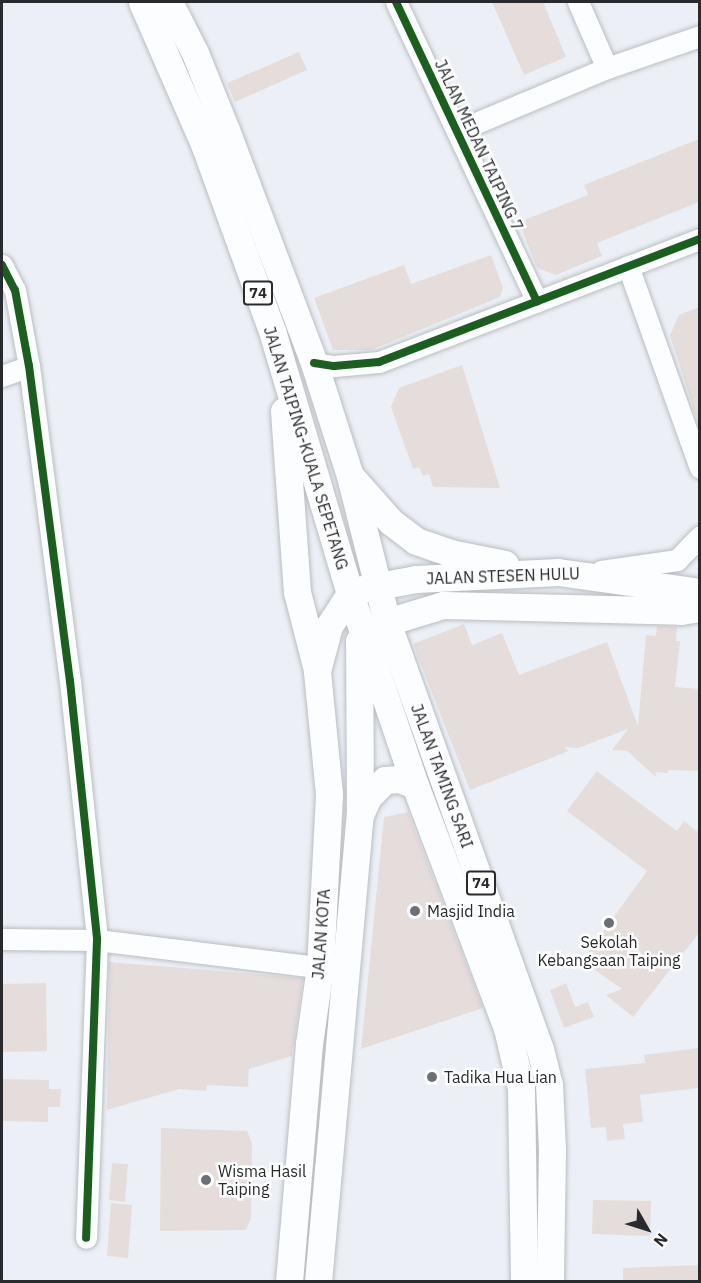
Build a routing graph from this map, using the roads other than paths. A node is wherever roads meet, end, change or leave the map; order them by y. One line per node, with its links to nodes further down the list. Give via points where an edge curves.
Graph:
1 (142, 2): 12 (main road, JALAN TAIPING-KUALA SEPETANG / 74, via 204,144)
2 (169, 2): 13 (main road, JALAN TAIPING-KUALA SEPETANG / 74, via 222,119)
3 (396, 2): 7 (street, JALAN MEDAN TAIPING 7)
4 (578, 2): 6 (street)
5 (699, 36): 6 (street)
6 (607, 68): 7 (street)
7 (457, 131): 11 (street, JALAN MEDAN TAIPING 7)
8 (699, 239): 10 (street)
9 (2, 265): 14 (street, via 15,290)
10 (628, 266): 11 (street); 16 (street)
11 (537, 301): 13 (street, via 379,362 334,366)
12 (273, 334): 23 (main road, JALAN TAIPING-KUALA SEPETANG / 74); 26 (main road, via 284,405 297,592)
13 (314, 363): 17 (main road, JALAN TAIPING-KUALA SEPETANG / 74)
14 (28, 366): 15 (street); 30 (street, via 70,681)
15 (2, 376)
16 (699, 468)
17 (350, 476): 19 (main road, via 391,522 416,541 450,553); 21 (main road, JALAN TAIPING-KUALA SEPETANG / 74)
18 (699, 536): 20 (street, via 677,560)
19 (544, 573): 20 (main road, JALAN STESEN HULU); 21 (main road, JALAN STESEN HULU)
20 (582, 573): 22 (main road, JALAN STESEN HULU)
21 (377, 584): 23 (main road, JALAN STESEN HULU); 25 (main road, 74)
22 (699, 592)
23 (350, 594): 25 (main road, 74); 26 (main road, JALAN KOTA, via 329,626)
24 (699, 608): 25 (main road, JALAN STESEN HULU, via 681,611 443,605)
25 (376, 627): 27 (main road, JALAN TAMING SARI / 74); 28 (main road, JALAN KOTA, via 359,641); 37 (main road, JALAN TAMING SARI / 74, via 527,1008 549,1084)
26 (317, 671): 31 (main road, JALAN KOTA, via 329,794)
27 (415, 785): 28 (main road, via 399,779 385,780 368,797); 36 (main road, JALAN TAMING SARI / 74, via 507,1028 521,1088)
28 (360, 815): 32 (main road, JALAN KOTA)
29 (2, 939): 30 (street)
30 (97, 940): 31 (street); 33 (street)
31 (320, 967): 32 (street); 34 (main road, JALAN KOTA, via 309,1044)
32 (349, 970): 35 (main road, JALAN KOTA)
33 (86, 1238)
34 (289, 1281)
35 (318, 1281)
36 (524, 1281)
37 (550, 1281)

